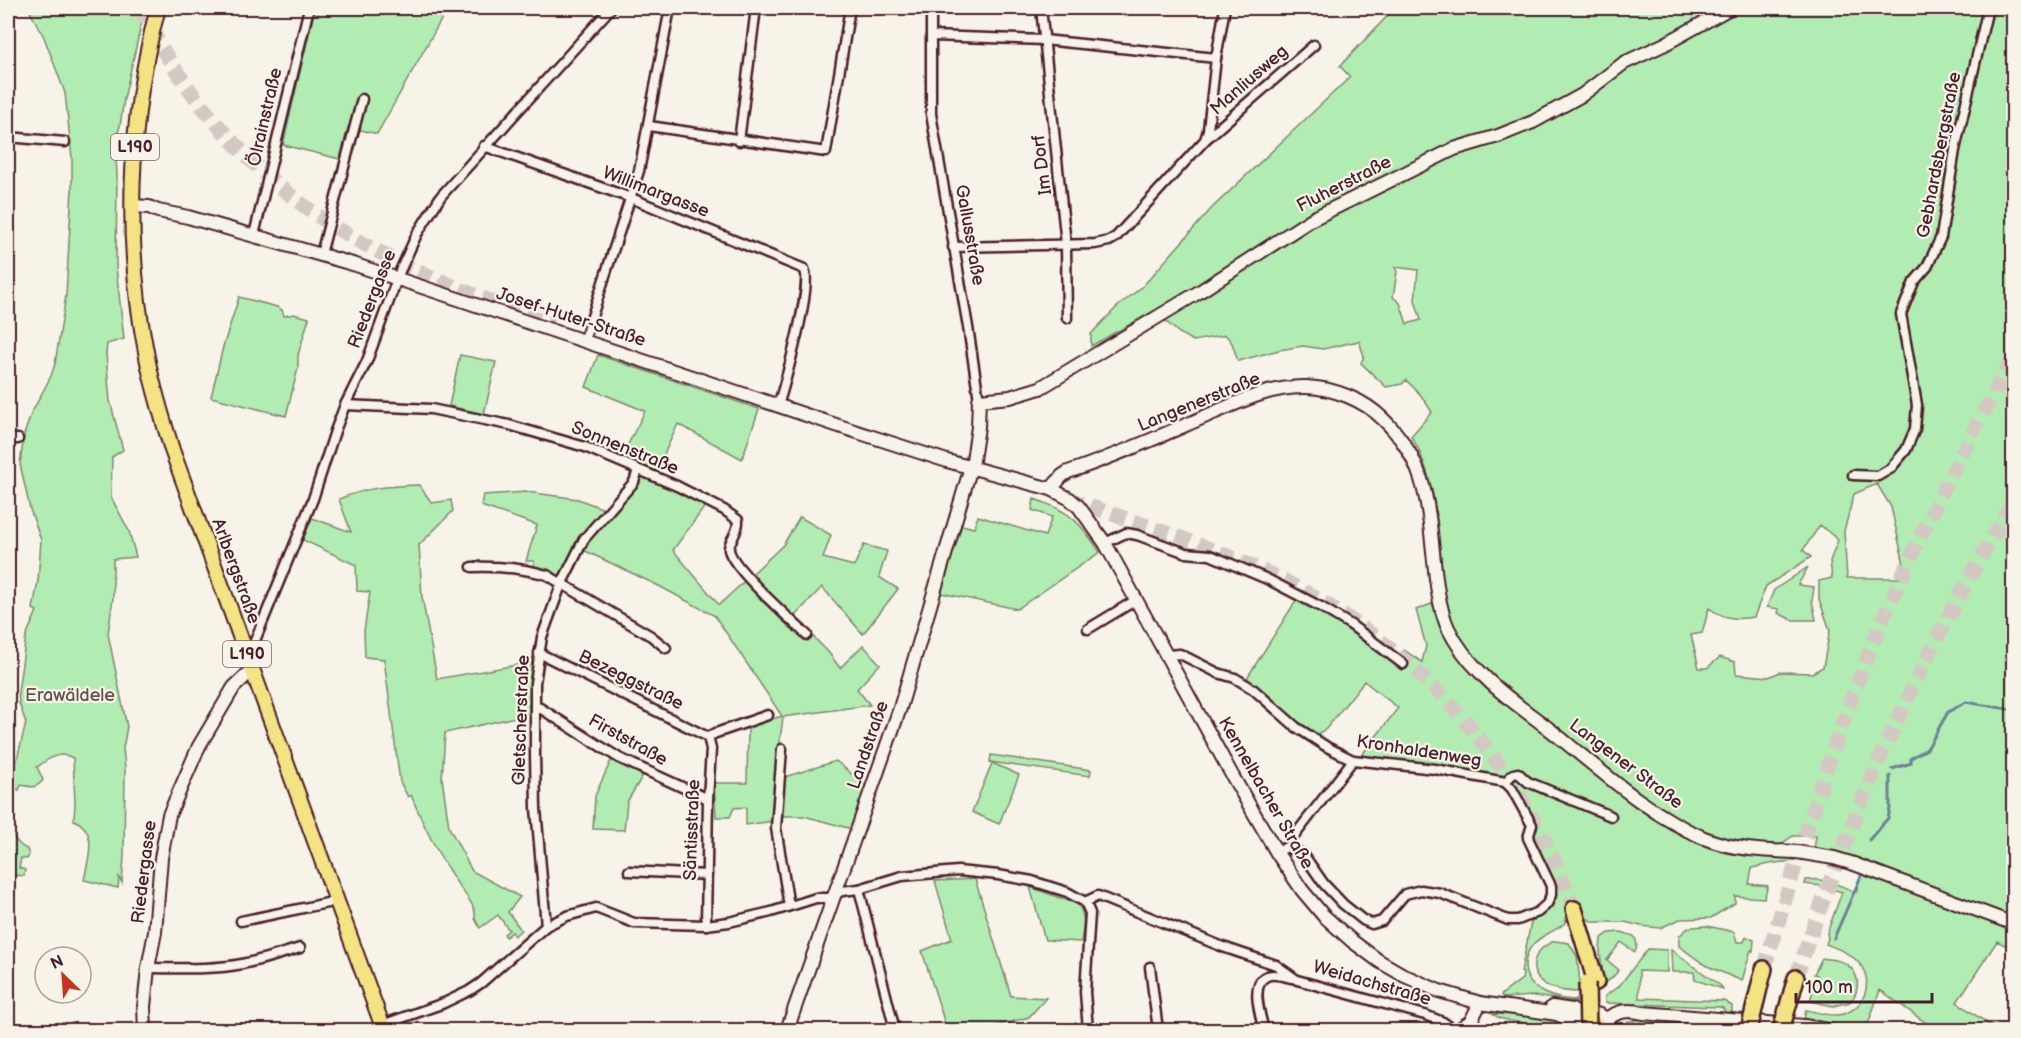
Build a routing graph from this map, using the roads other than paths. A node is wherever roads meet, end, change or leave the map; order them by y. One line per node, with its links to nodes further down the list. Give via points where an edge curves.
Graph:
1 (158, 8): 24 (main road, L190, via 136,131)
2 (309, 8): 25 (street, Ölrainstraße)
3 (611, 8): 22 (street, Riedergasse)
4 (670, 8): 17 (street)
5 (756, 8): 20 (street)
6 (850, 8): 20 (street, via 826,152)
7 (932, 8): 12 (street, Gallusstraße)
8 (1041, 8): 13 (street, Im Dorf)
9 (1225, 8): 15 (street)
10 (1730, 8): 32 (main road, Fluherstraße, via 1624,63 1582,95 1533,122 1454,149 1312,219 1040,388 1010,397)
11 (1988, 8): 40 (street, Gebhardsbergstraße, via 1955,150 1941,237 1927,267 1914,282 1901,314 1917,405 1914,429 1906,450 1890,469 1878,476)
12 (931, 36): 13 (street); 27 (street, Gallusstraße, via 931,114)
13 (1044, 40): 15 (street); 26 (street, Im Dorf)
14 (1314, 45): 19 (street, Manliusweg)
15 (1216, 58): 19 (street)
16 (362, 99): 28 (street)
17 (649, 126): 20 (street); 23 (street)
18 (8, 136): 21 (street)
19 (1205, 140): 26 (street, Manliusweg, via 1116,237 1095,244)
20 (739, 141)
21 (65, 142)
22 (484, 146): 23 (street, Willimargasse); 29 (street, Riedergasse, via 428,215)
23 (631, 198): 31 (street); 34 (street, Willimargasse, via 807,273)
24 (133, 210): 25 (main road, Josef-Huter-Straße, via 188,216); 49 (main road, Arlbergstraße / L190, via 136,286 153,384 172,450)
25 (254, 235): 28 (main road, Josef-Huter-Straße)
26 (1066, 244): 27 (street); 30 (street, Im Dorf)
27 (953, 247): 32 (street, Gallusstraße)
28 (321, 254): 29 (main road, Josef-Huter-Straße)
29 (398, 279): 31 (main road, Josef-Huter-Straße); 33 (street, Riedergasse, via 367,362)
30 (1067, 318)
31 (584, 341): 34 (main road, Josef-Huter-Straße)
32 (979, 400): 38 (main road, Gallusstraße, via 976,447)
33 (345, 405): 39 (street, Sonnenstraße, via 431,409 509,424 585,447); 49 (street, Riedergasse, via 313,499 254,643)
34 (778, 406): 38 (main road, Josef-Huter-Straße)
35 (1399, 434): 41 (main road, Langenerstraße, via 1379,414 1353,399 1332,391 1290,388 1255,396 1074,470 1062,476); 73 (main road, Langener Straße, bridge, via 1417,464 1426,494 1438,592 1456,642 1482,674 1611,778 1674,823 1705,838 1733,846 1834,858)
36 (8, 439): 37 (street)
37 (18, 440)
38 (970, 467): 41 (main road); 67 (main road, Landstraße, via 909,682)
39 (638, 470): 44 (street, Gletscherstraße, via 634,482 584,539); 47 (street, Sonnenstraße, via 677,486 738,520 739,529 730,543 731,555)
40 (1853, 475)
41 (1057, 492): 42 (main road, Kennelbacher Straße, via 1085,513)
42 (1105, 543): 45 (main road, Kennelbacher Straße); 52 (street, via 1126,533 1186,553 1210,555 1267,579 1351,625)
43 (472, 567): 44 (street, via 530,570)
44 (561, 585): 48 (street); 50 (street, Gletscherstraße)
45 (1136, 600): 46 (street); 51 (main road, Kennelbacher Straße)
46 (1088, 628)
47 (807, 635)
48 (666, 648)
49 (245, 651): 53 (main road, Arlbergstraße / L190)
50 (539, 653): 54 (street, Gletscherstraße); 56 (street, Bezeggstraße)
51 (1167, 655): 58 (street, Kronhaldenweg, via 1180,654 1235,678 1302,731); 63 (main road, Kennelbacher Straße)
52 (1403, 664)
53 (252, 670): 68 (main road, Arlbergstraße / L190); 77 (main road, Riedergasse, via 234,687 199,746 168,815)
54 (535, 706): 60 (street, Firststraße, via 619,758); 75 (street, Gletscherstraße, via 536,808)
55 (768, 715): 56 (street)
56 (708, 737): 60 (street, Säntisstraße)
57 (782, 749): 70 (street, via 776,828)
58 (1353, 760): 59 (street, Kronhaldenweg); 62 (street)
59 (1505, 782): 61 (street, Kronhaldenweg, via 1518,773 1528,782); 63 (street, via 1532,825 1528,838 1551,886 1547,904 1528,917 1508,920 1440,893 1421,890 1405,894 1382,921 1372,924 1343,904 1303,854 1286,847)
60 (708, 800): 65 (street, Säntisstraße)
61 (1611, 816)
62 (1294, 835)
63 (1277, 853): 83 (main road, Kennelbacher Straße, via 1323,915 1366,952 1405,976)
64 (629, 871): 65 (street)
65 (707, 875): 74 (street, Säntisstraße)
66 (860, 889): 67 (street); 69 (street, via 902,876 958,871 1032,881); 89 (street)
67 (836, 894): 70 (street); 88 (main road, Landstraße)
68 (337, 901): 72 (street); 86 (main road, Arlbergstraße / L190)
69 (1085, 902): 80 (street, Weidachstraße, via 1098,896 1281,969); 90 (street, via 1090,913 1085,992)
70 (789, 906): 74 (street)
71 (1574, 909): 81 (highway)
72 (241, 921)
73 (2013, 924)
74 (706, 925): 75 (street, via 634,923 596,908 567,915)
75 (546, 926): 86 (street, via 469,991)
76 (300, 948): 77 (street, via 240,964)
77 (148, 968): 87 (main road, Riedergasse)
78 (1150, 968): 91 (street)
79 (1762, 977): 95 (highway, bridge)
80 (1291, 978): 92 (street, via 1270,975 1261,981 1256,999); 93 (street, Weidachstraße, via 1425,1015)
81 (1592, 982): 84 (highway, bridge); 85 (highway)
82 (1794, 985): 96 (highway, bridge)
83 (1480, 1004): 84 (main road, Kennelbacher Straße, via 1563,1016); 94 (main road, via 1471,1021)
84 (1579, 1026): 85 (main road, Kennelbacher Straße, via 1593,1013 1603,1016)
85 (1607, 1027): 97 (main road, via 1643,1013)
86 (383, 1029)
87 (144, 1030)
88 (787, 1030)
89 (894, 1030)
90 (1088, 1030)
91 (1158, 1030)
92 (1264, 1030)
93 (1454, 1030)
94 (1458, 1030)
95 (1749, 1030)
96 (1781, 1030)
97 (1828, 1030)

